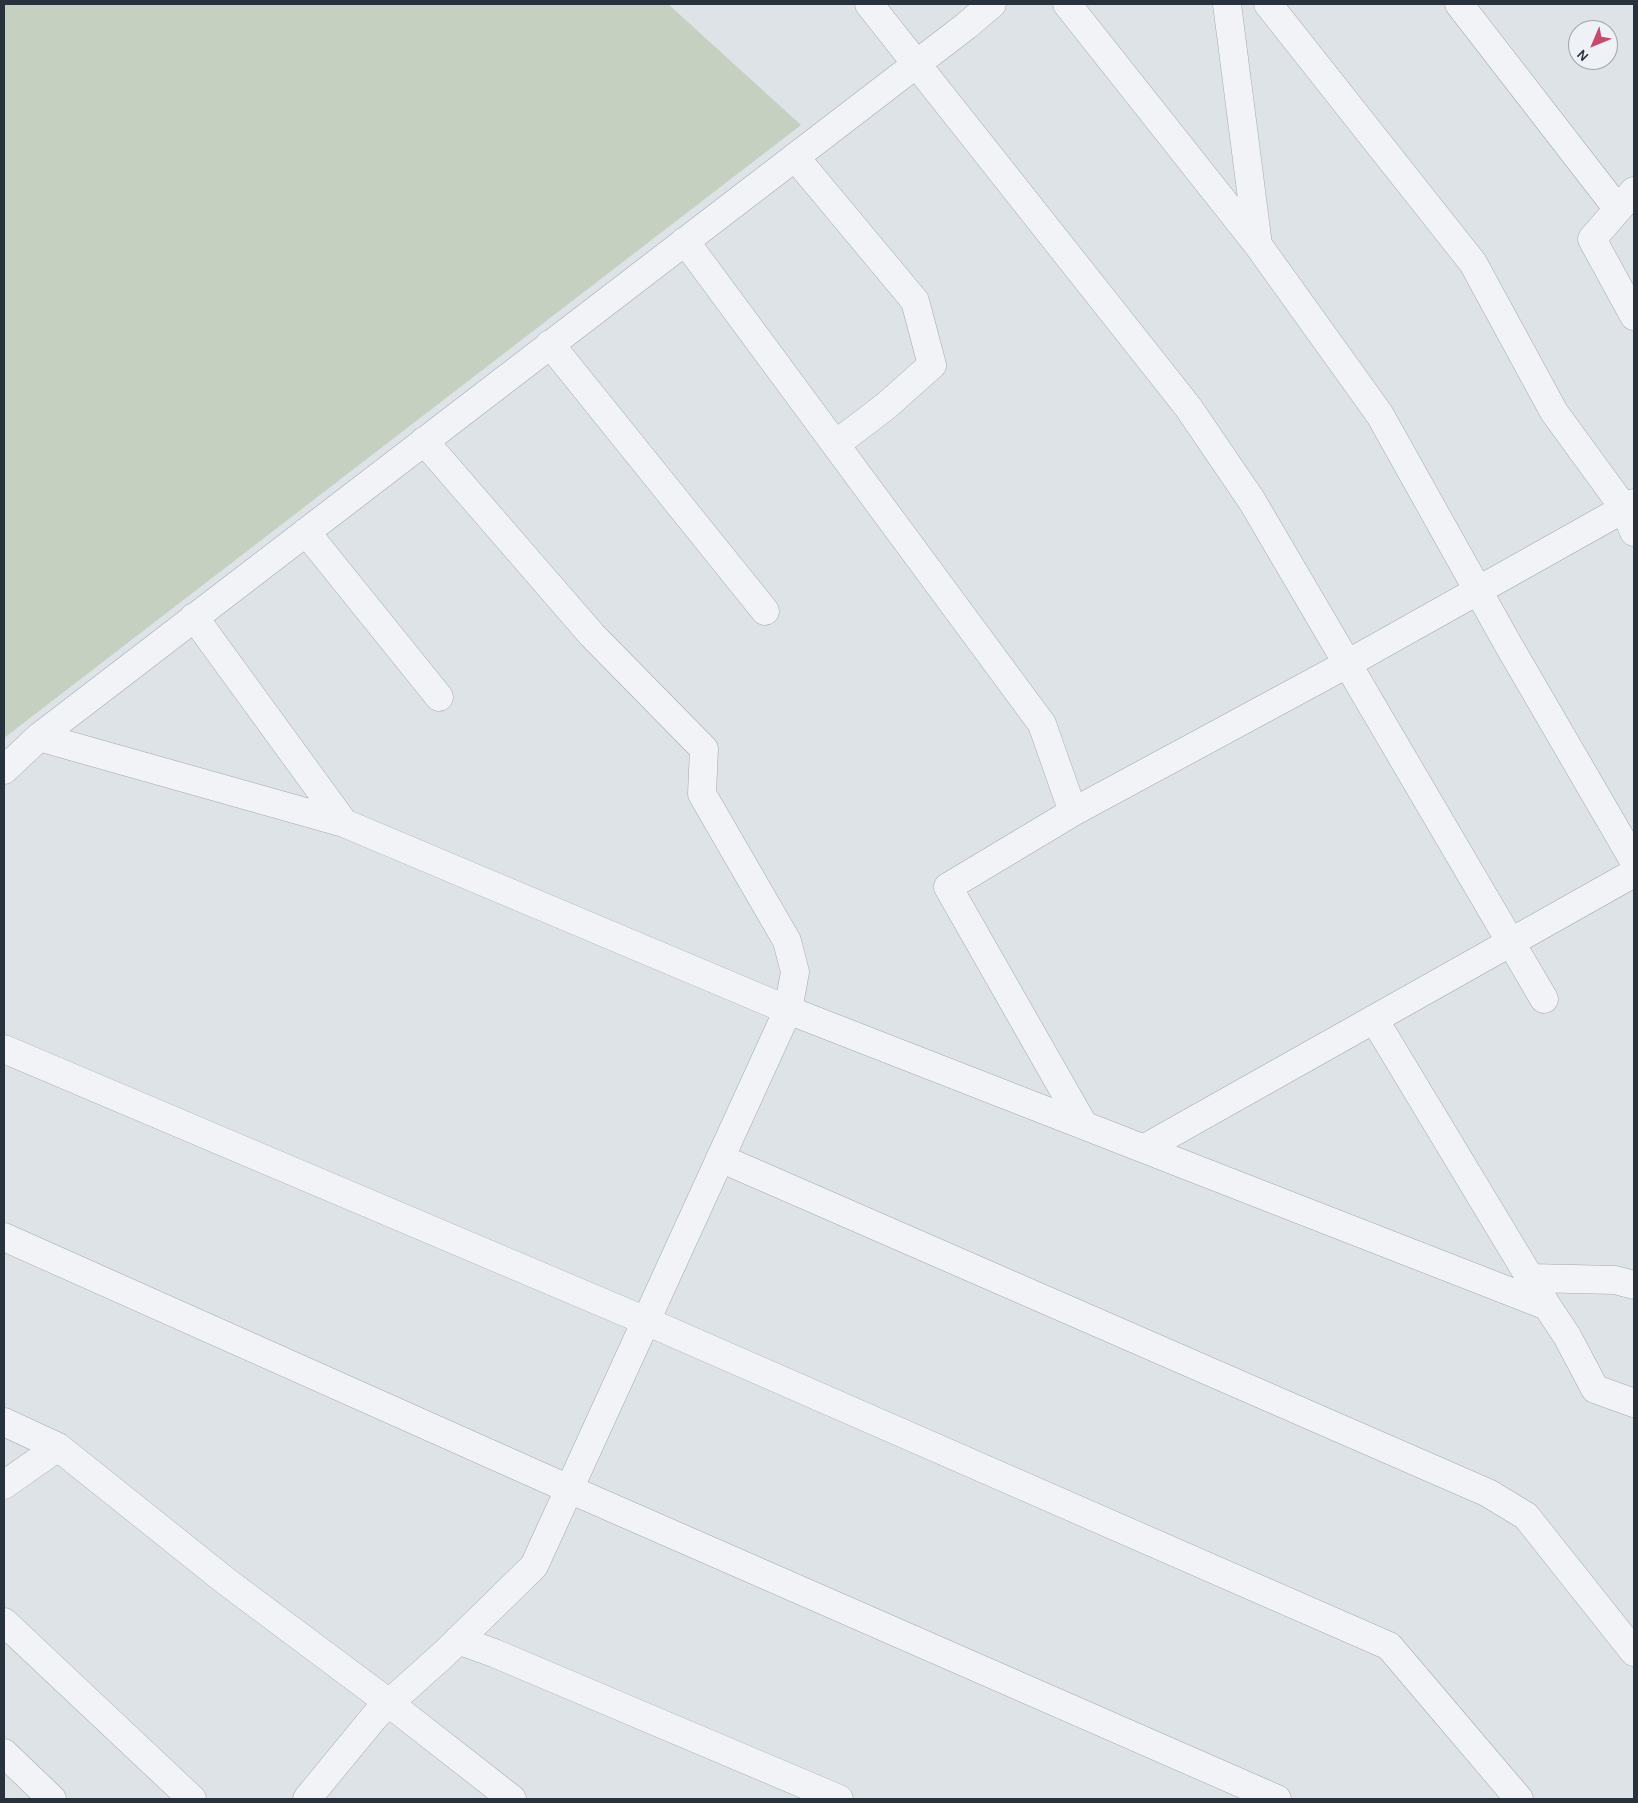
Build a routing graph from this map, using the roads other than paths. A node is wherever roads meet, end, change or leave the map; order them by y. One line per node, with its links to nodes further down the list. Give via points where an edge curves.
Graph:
1 (869, 4): 7 (street)
2 (992, 4): 7 (street)
3 (1067, 4): 11 (street)
4 (1227, 4): 11 (street)
5 (1268, 4): 16 (street, via 1473,263 1554,412)
6 (1459, 4): 9 (street)
7 (916, 64): 8 (street); 21 (street, via 1188,407 1252,501)
8 (796, 157): 10 (street); 15 (street, via 915,301 932,365)
9 (1626, 200): 12 (street, via 1592,239)
10 (685, 241): 13 (street); 15 (street)
11 (1258, 245): 18 (street, via 1380,415)
12 (1634, 316)
13 (550, 344): 14 (street); 19 (street)
14 (424, 441): 17 (street); 31 (street, via 592,635 704,749 702,794 787,941 796,972)
15 (836, 444): 25 (street, via 1042,724)
16 (1631, 514): 18 (street)
17 (306, 532): 20 (street); 22 (street)
18 (1478, 592): 21 (street); 27 (street)
19 (765, 611)
20 (194, 617): 23 (street); 26 (street)
21 (1347, 664): 25 (street); 29 (street)
22 (439, 696)
23 (39, 737): 24 (street); 26 (street)
24 (4, 770)
25 (1073, 812): 34 (street, via 948,887)
26 (344, 823): 31 (street)
27 (1634, 861)
28 (1634, 873): 29 (street)
29 (1511, 943): 30 (street); 32 (street)
30 (1544, 999)
31 (788, 1010): 34 (street); 36 (street)
32 (1374, 1020): 35 (street); 38 (street)
33 (4, 1048): 41 (street)
34 (1083, 1124): 35 (street)
35 (1145, 1148): 40 (street)
36 (720, 1158): 41 (street); 49 (street, via 1488,1493 1526,1516)
37 (4, 1237): 46 (street)
38 (1530, 1278): 39 (street, via 1615,1280); 40 (street)
39 (1634, 1285)
40 (1547, 1306): 42 (street, via 1595,1389)
41 (646, 1321): 46 (street); 58 (street, via 1389,1646)
42 (1634, 1403)
43 (4, 1422): 44 (street)
44 (58, 1447): 45 (street); 50 (street, via 227,1582)
45 (4, 1485)
46 (569, 1489): 48 (street, via 534,1566); 57 (street)
47 (4, 1622): 53 (street)
48 (458, 1640): 50 (street); 56 (street)
49 (1634, 1652)
50 (389, 1703): 54 (street); 55 (street)
51 (4, 1753): 52 (street)
52 (52, 1799)
53 (192, 1799)
54 (307, 1799)
55 (512, 1799)
56 (838, 1799)
57 (1277, 1799)
58 (1519, 1799)

